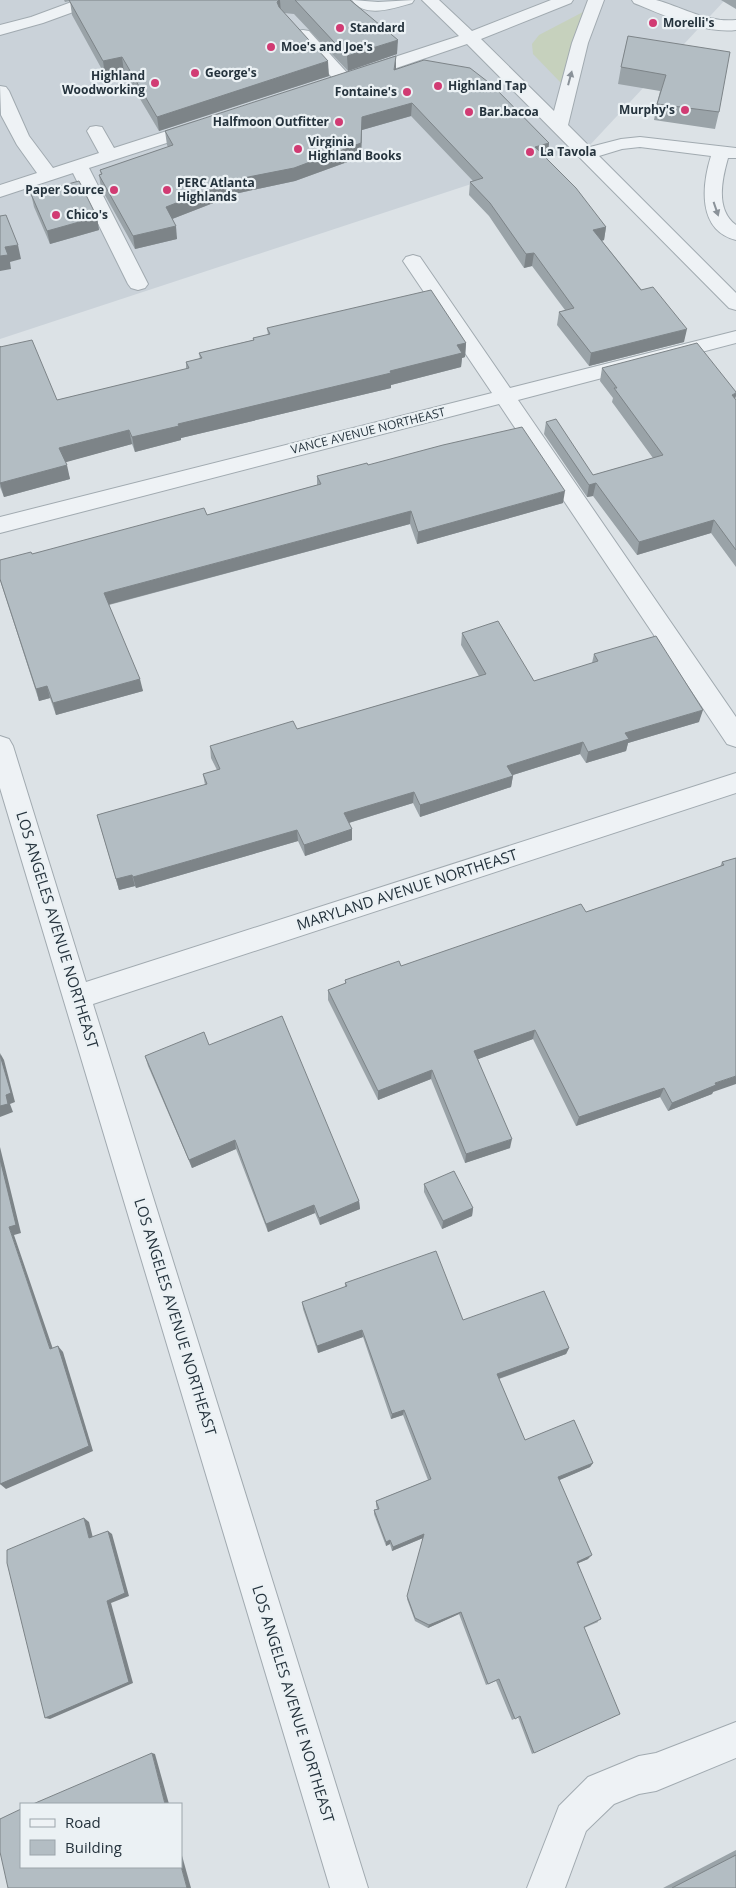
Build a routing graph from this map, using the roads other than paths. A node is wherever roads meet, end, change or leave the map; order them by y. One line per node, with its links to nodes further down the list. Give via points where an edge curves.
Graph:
1 (92, 0): 10 (street)
2 (360, 0): 3 (street, via 377,8)
3 (406, 0)
4 (430, 0): 11 (street)
5 (565, 0): 11 (street)
6 (596, 0): 16 (street, one-way to 6)
7 (640, 0): 9 (street, via 709,24)
8 (293, 25): 12 (street)
9 (736, 25)
10 (0, 30)
11 (470, 38): 12 (street); 16 (street)
12 (344, 80): 13 (street)
13 (325, 86)
14 (0, 91): 22 (street, via 21,140)
15 (222, 119): 20 (street)
16 (559, 125): 19 (street)
17 (96, 131): 20 (street)
18 (728, 152): 19 (street, via 640,142); 24 (street, one-way to 24, via 711,194 724,228)
19 (586, 154): 27 (street)
20 (109, 155): 21 (street)
21 (78, 165): 22 (street); 26 (street)
22 (49, 174): 23 (street)
23 (0, 190)
24 (736, 234)
25 (413, 262): 29 (street)
26 (138, 284)
27 (736, 304)
28 (736, 338): 29 (street, VANCE AVENUE NORTHEAST)
29 (506, 396): 30 (street, VANCE AVENUE NORTHEAST); 31 (street)
30 (0, 525)
31 (736, 737)
32 (0, 746): 34 (street, LOS ANGELES AVENUE NORTHEAST)
33 (736, 783): 34 (street, MARYLAND AVENUE NORTHEAST)
34 (77, 997): 36 (street, LOS ANGELES AVENUE NORTHEAST)
35 (736, 1740): 37 (street, via 601,1790 572,1819)
36 (349, 1888)
37 (546, 1888)

